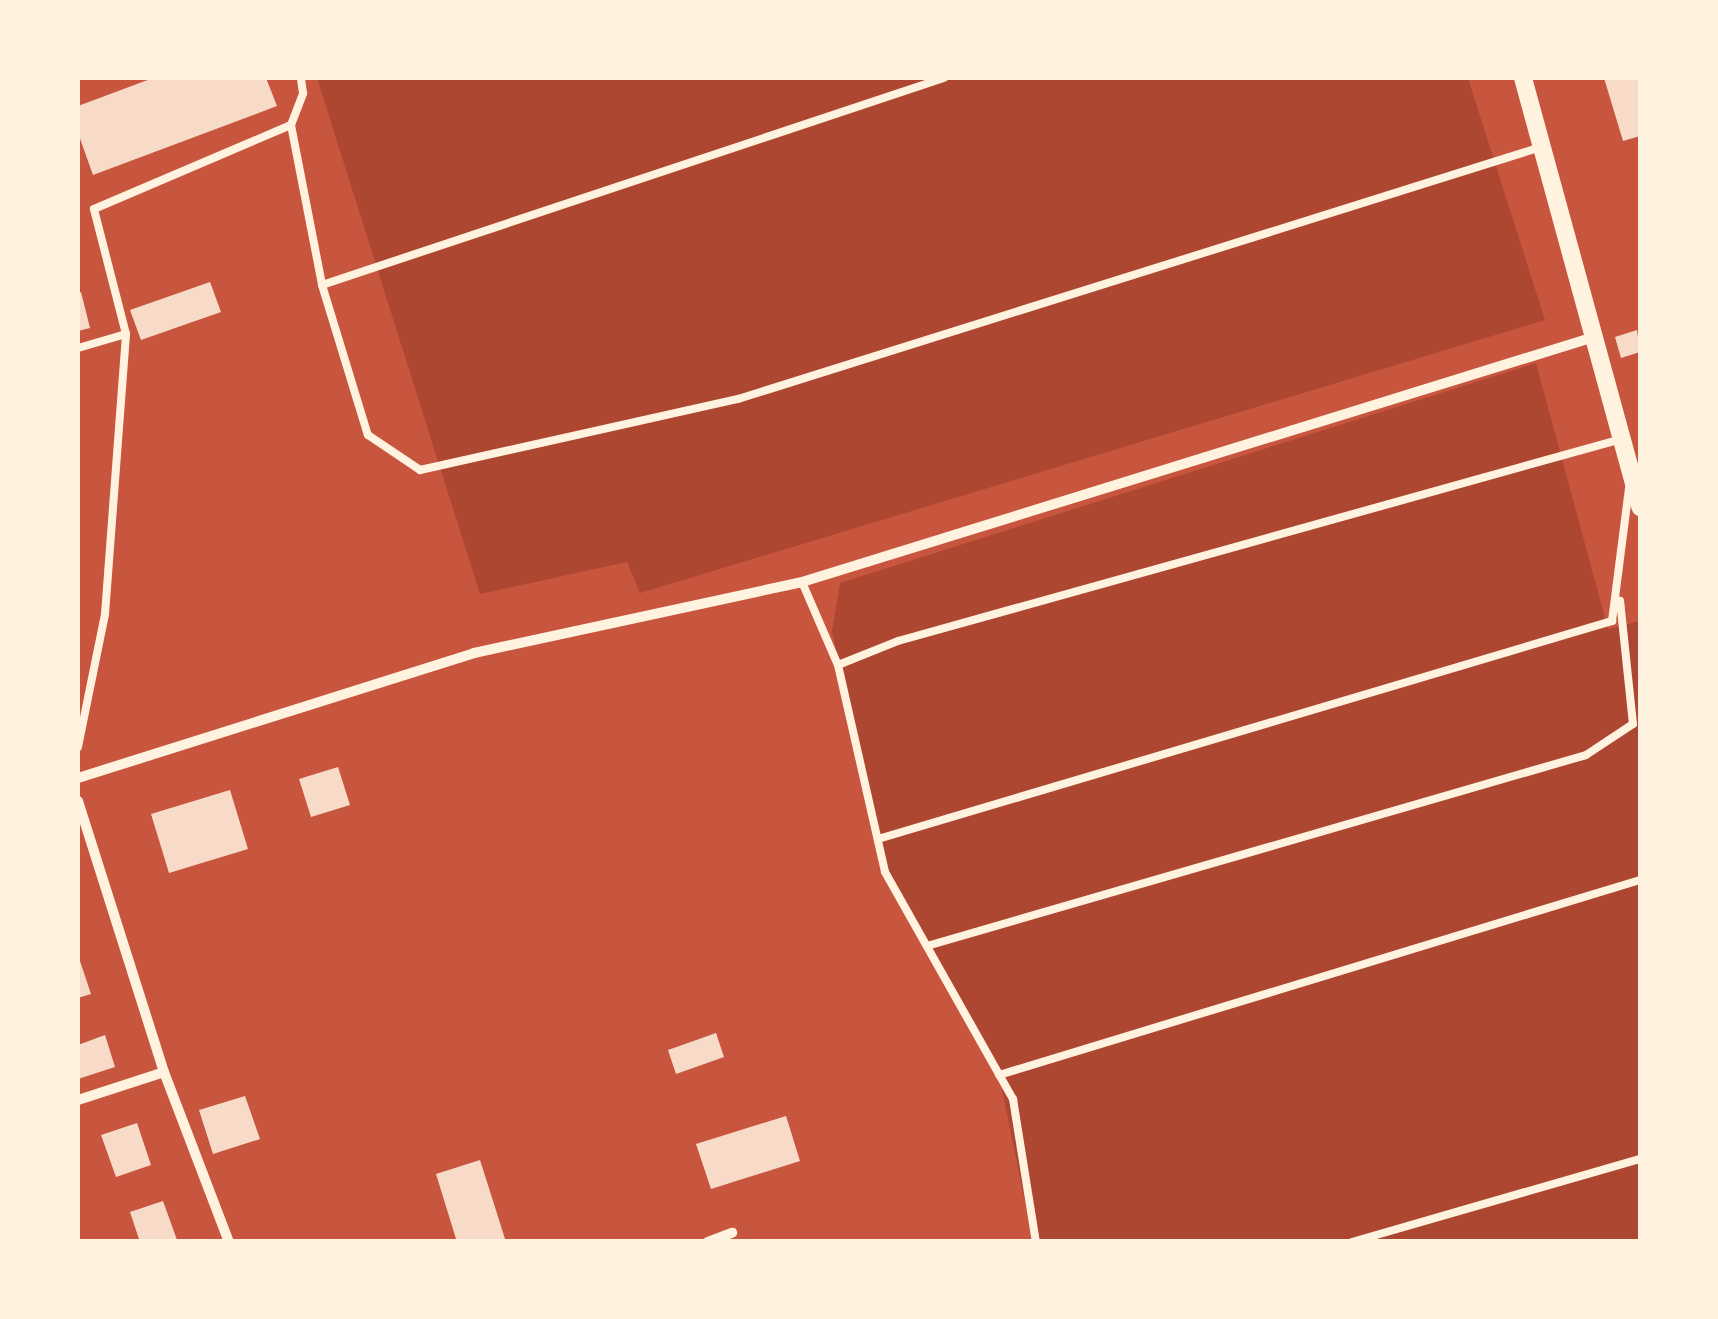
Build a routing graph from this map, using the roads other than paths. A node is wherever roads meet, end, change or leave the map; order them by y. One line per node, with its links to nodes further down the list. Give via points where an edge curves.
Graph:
1 (301, 78): 4 (lane, via 303,93)
2 (944, 78): 6 (lane)
3 (1523, 78): 5 (street)
4 (291, 125): 6 (lane); 7 (lane, via 94,209)
5 (1541, 147): 6 (lane, via 738,399 420,470 368,435); 8 (street)
6 (322, 285)
7 (126, 334): 9 (lane); 16 (lane, via 106,614)
8 (1594, 337): 10 (street); 13 (street)
9 (78, 348)
10 (1618, 440): 11 (street); 15 (lane, via 898,641)
11 (1630, 476): 12 (street); 14 (lane)
12 (1640, 507)
13 (802, 582): 15 (lane); 17 (street, via 474,653)
14 (1620, 596): 19 (lane, via 1612,622); 21 (lane, via 1633,724 1586,755)
15 (838, 666): 19 (lane)
16 (78, 747)
17 (78, 778)
18 (78, 801): 22 (street)
19 (878, 840): 21 (lane, via 886,872)
20 (1640, 880): 23 (lane)
21 (927, 946): 23 (lane)
22 (164, 1072): 24 (street); 27 (street)
23 (1000, 1075): 29 (lane, via 1013,1098)
24 (78, 1100)
25 (1640, 1158): 30 (lane)
26 (732, 1234): 28 (street)
27 (229, 1242)
28 (708, 1242)
29 (1036, 1242)
30 (1352, 1242)

